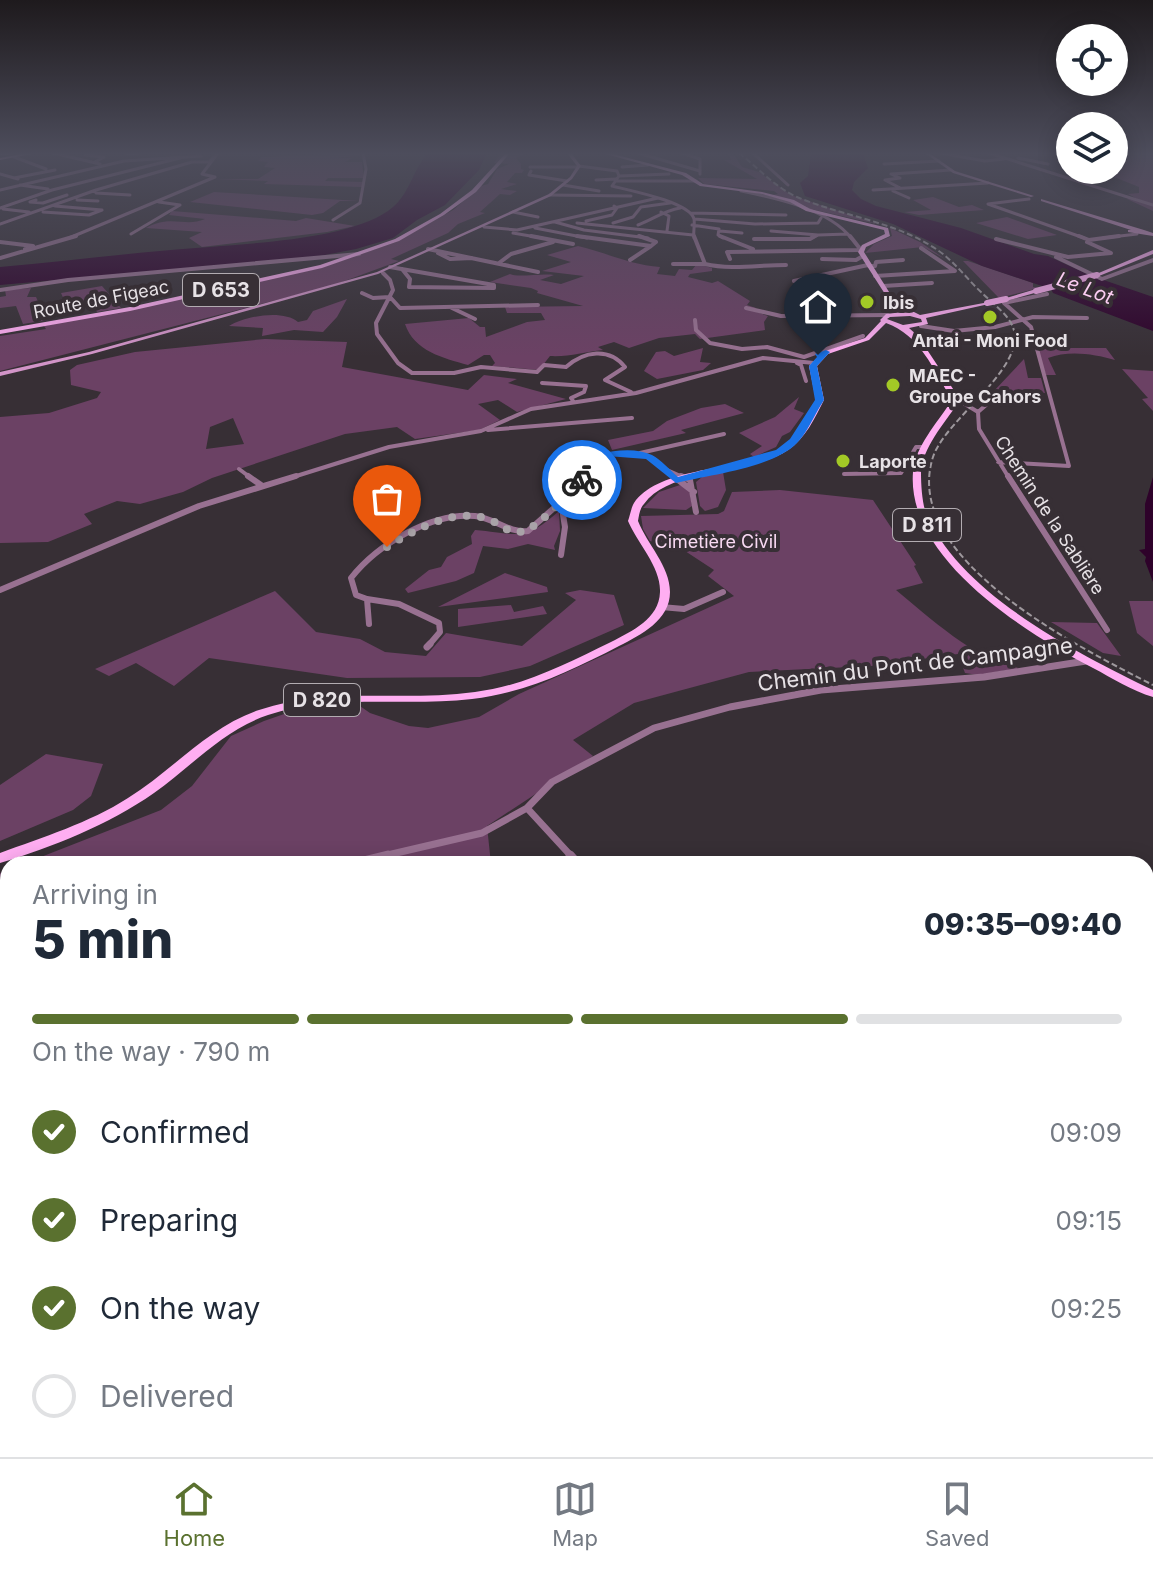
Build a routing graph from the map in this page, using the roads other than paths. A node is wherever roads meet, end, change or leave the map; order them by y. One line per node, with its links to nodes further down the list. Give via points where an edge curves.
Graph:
1 (115, 221): 48 (street)
2 (153, 221): 30 (street)
3 (428, 221): 46 (main road, Route de Figeac / D 653)
4 (496, 221): 21 (street)
5 (553, 221): 18 (street); 22 (street)
6 (586, 221): 17 (street)
7 (620, 221): 19 (street)
8 (649, 221): 23 (street)
9 (668, 221): 25 (street)
10 (693, 221): 20 (street)
11 (718, 221): 12 (street)
12 (819, 221)
13 (826, 221): 31 (street)
14 (850, 221): 45 (main road, via 889,231)
15 (1036, 221): 36 (street)
16 (1105, 221): 29 (street)
17 (577, 223): 18 (street); 19 (street)
18 (568, 225): 40 (street, via 645,237 656,242)
19 (603, 225): 23 (street)
20 (692, 225): 26 (street); 32 (street)
21 (484, 227): 24 (street); 42 (street)
22 (531, 227): 24 (street); 40 (street)
23 (632, 227): 25 (street)
24 (506, 230): 37 (street)
25 (667, 231): 32 (street)
26 (720, 231): 28 (street); 43 (street, via 725,241)
27 (771, 231): 33 (street)
28 (742, 233)
29 (1143, 233): 36 (street)
30 (131, 234)
31 (848, 234): 33 (street); 45 (street)
32 (693, 235): 56 (street)
33 (818, 235): 34 (street)
34 (754, 239)
35 (996, 239): 47 (street)
36 (1093, 240): 47 (street, via 1086,242 1111,253)
37 (555, 241): 39 (street); 54 (street)
38 (0, 242): 48 (street, via 33,246)
39 (573, 244)
40 (651, 246): 51 (street)
41 (921, 248): 62 (street, via 955,271)
42 (428, 249): 54 (street); 60 (street)
43 (765, 251): 45 (street); 49 (street, via 727,252)
44 (1153, 252): 82 (main road, bridge, via 1097,275)
45 (862, 253): 50 (street, via 856,260); 58 (main road)
46 (359, 254): 66 (street); 85 (main road, Route de Figeac / D 653, via 159,303)
47 (1056, 255): 53 (street, via 1102,279)
48 (0, 256)
49 (730, 259)
50 (822, 259)
51 (630, 260)
52 (903, 260): 58 (street)
53 (1153, 260)
54 (499, 263): 61 (street)
55 (673, 264): 56 (street)
56 (705, 264): 57 (street, via 716,272 739,265)
57 (786, 265)
58 (869, 265): 62 (main road); 63 (street)
59 (402, 269): 59 (street, via 409,287 494,288 494,285); 60 (street)
60 (382, 272): 69 (street, via 392,284); 90 (street)
61 (538, 272)
62 (875, 276): 65 (main road)
63 (794, 281)
64 (932, 283): 65 (street)
65 (883, 286): 71 (main road)
66 (0, 290)
67 (362, 293): 69 (street)
68 (1047, 294): 81 (street, via 1004,303)
69 (390, 297): 74 (street, via 400,308); 93 (street, via 376,323 377,334 408,370 454,373 481,367 537,372 544,365 566,367 577,357 600,352 617,357 625,367 605,380)
70 (489, 299): 73 (street)
71 (894, 304): 76 (main road); 77 (main road)
72 (538, 305): 73 (street)
73 (488, 306): 74 (street)
74 (450, 307): 79 (street)
75 (746, 308): 77 (street, via 781,316)
76 (910, 314): 77 (main road); 82 (main road)
77 (887, 317): 83 (main road); 84 (main road)
78 (1087, 318): 81 (street)
79 (475, 319)
80 (695, 320): 87 (street, via 696,330 710,343)
81 (1022, 321): 82 (street, via 949,331); 103 (street, via 1031,327 1069,466)
82 (921, 325): 83 (main road); 95 (main road)
83 (900, 327): 84 (main road)
84 (876, 331): 89 (main road)
85 (0, 332)
86 (863, 336): 87 (street, via 807,357)
87 (785, 353): 88 (street)
88 (778, 359): 89 (street); 91 (street, via 801,365); 93 (street, via 763,358)
89 (811, 362): 107 (main road, via 817,406 786,448)
90 (0, 374)
91 (806, 381)
92 (542, 383): 96 (street, via 586,386 571,398)
93 (636, 393): 96 (street)
94 (993, 399): 97 (street, Chemin de la Sablière)
95 (954, 401): 97 (street); 101 (main road, D 811)
96 (575, 402): 99 (street, via 531,409)
97 (978, 412): 103 (street, Chemin de la Sablière, via 979,429)
98 (632, 418): 99 (street)
99 (485, 430): 108 (street, via 414,441)
100 (724, 434): 102 (street)
101 (925, 447): 106 (street, via 916,447 901,473); 120 (main road, D 811, via 916,484 920,511 941,546 993,600)
102 (635, 454): 105 (street); 110 (street, via 584,460 580,485)
103 (998, 462): 118 (street, Chemin de la Sablière)
104 (239, 469): 108 (street)
105 (666, 469): 107 (street); 107 (street)
106 (844, 474)
107 (681, 479): 109 (street); 109 (street); 116 (main road, via 645,495 633,514 664,582)
108 (261, 485): 113 (street)
109 (694, 492): 111 (street)
110 (561, 502): 112 (street); 115 (street, via 528,531 514,532 495,521 463,516 414,532 351,578 356,595)
111 (696, 512)
112 (561, 555)
113 (0, 590)
114 (723, 592): 116 (street, via 684,609)
115 (367, 599): 117 (street); 119 (street, via 399,604 439,623 440,632)
116 (661, 607): 123 (main road, D 820, via 621,636 496,687 442,695 318,696 244,714 207,734 120,801); 124 (main road, D 820, via 637,633 504,690 449,698 325,699 250,717 127,805)
117 (369, 624)
118 (1107, 630)
119 (427, 647)
120 (1086, 661): 121 (main road, D 811); 122 (street, Chemin du Pont de Campagne, via 984,677 821,690 730,707 632,738 552,782)
121 (1153, 694)
122 (527, 808): 125 (street, Chemin du Pont de Campagne, via 482,833); 126 (street)
123 (0, 851)
124 (5, 856)
125 (385, 856)
126 (571, 856)

